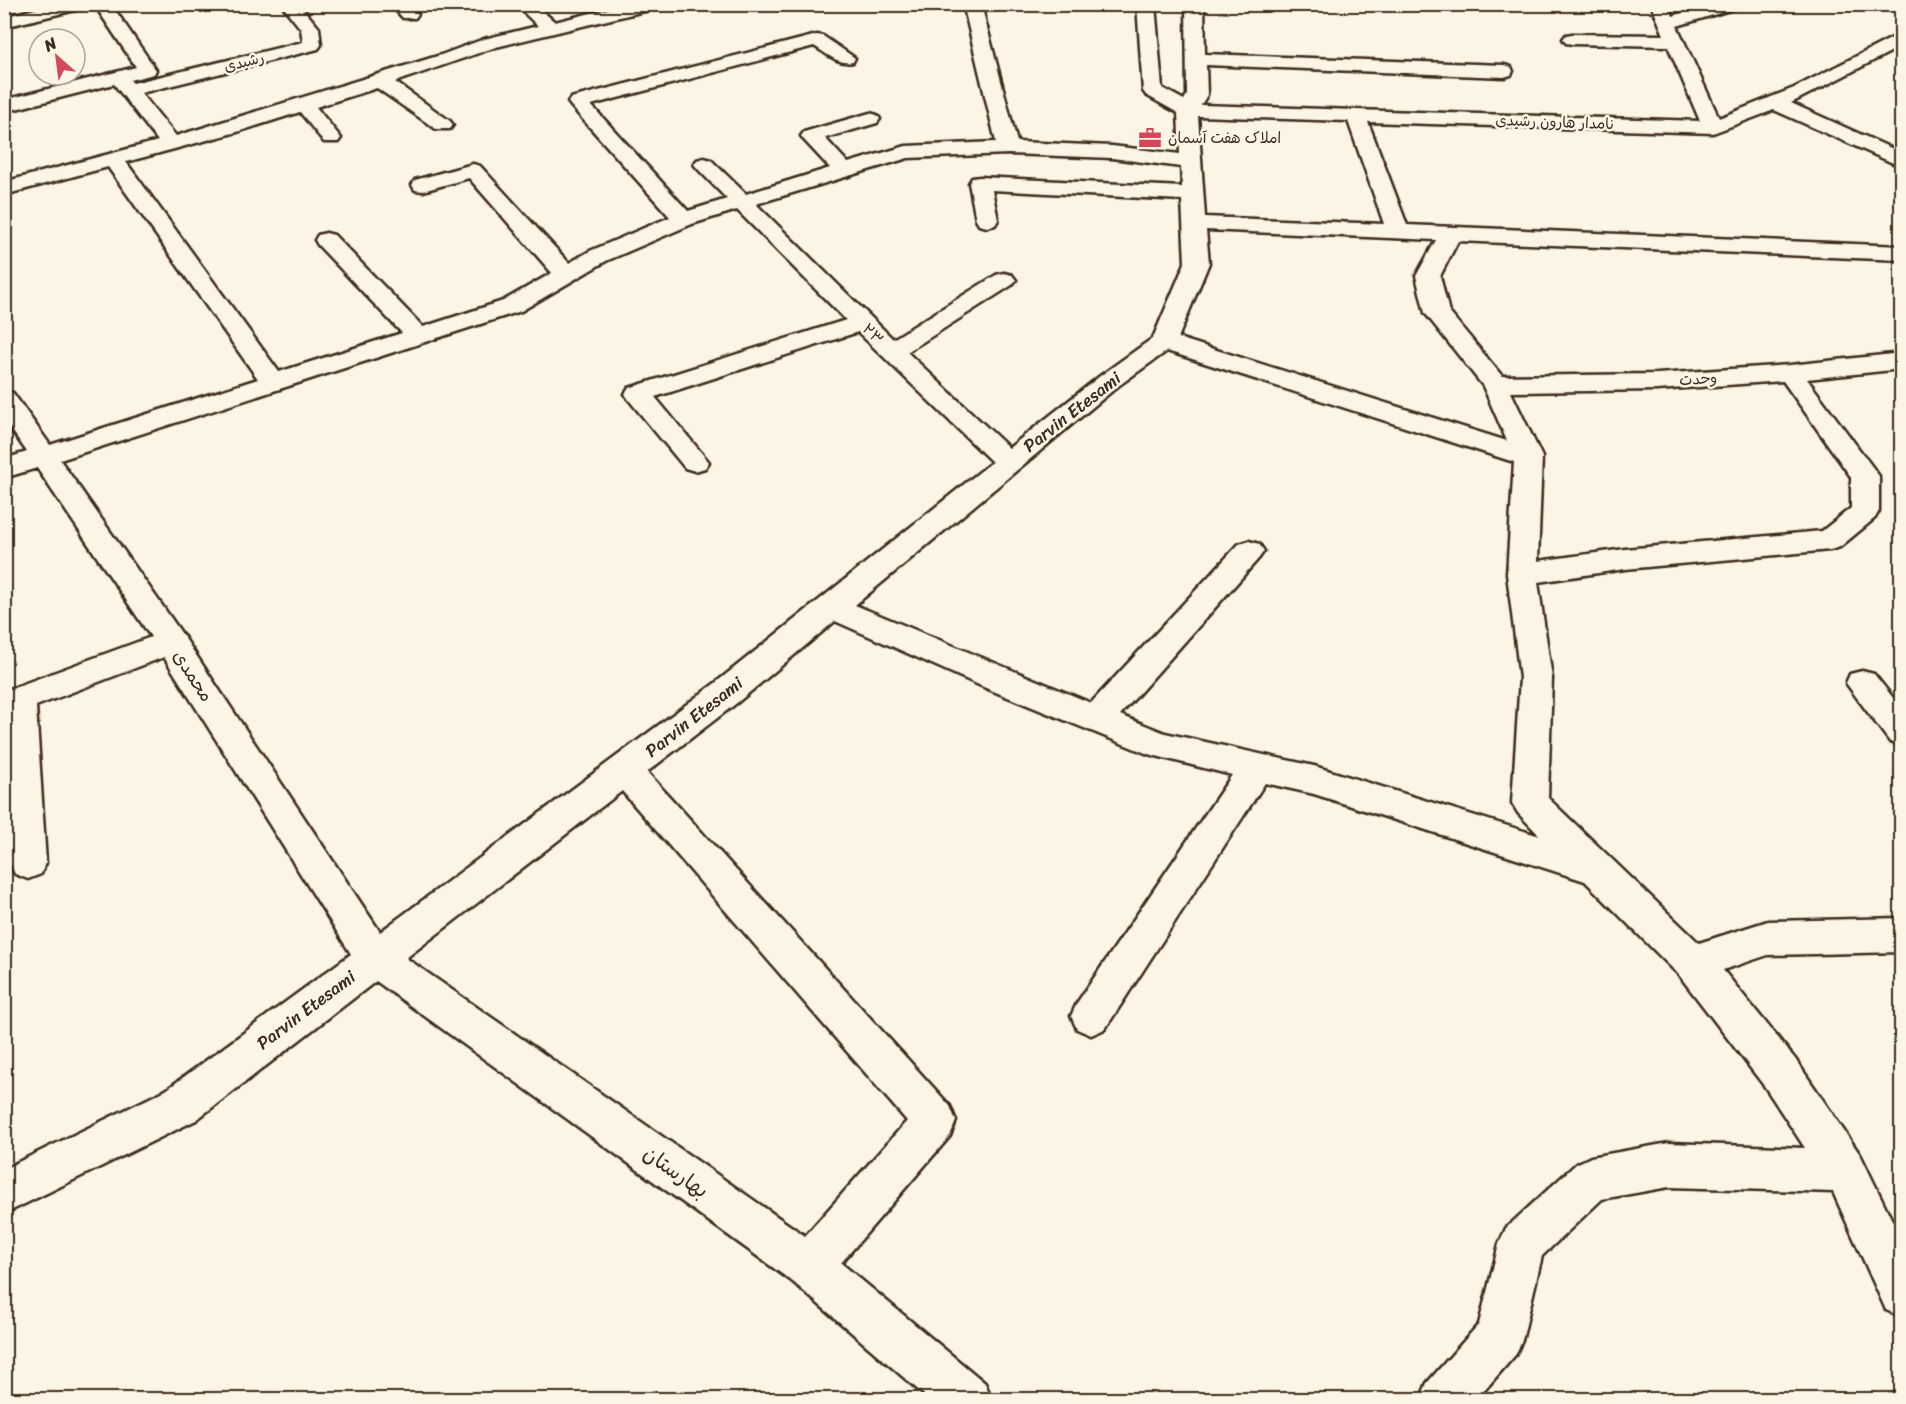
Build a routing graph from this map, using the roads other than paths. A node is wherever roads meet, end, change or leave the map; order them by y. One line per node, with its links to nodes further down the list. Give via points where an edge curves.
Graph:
1 (78, 4): 13 (street)
2 (102, 4): 23 (street, via 147,70)
3 (289, 4): 23 (street, رشیدی, via 310,28 312,45)
4 (523, 4): 15 (street)
5 (651, 4): 15 (street)
6 (1146, 4): 27 (street, via 1153,91)
7 (1195, 4): 20 (street)
8 (1659, 4): 14 (street)
9 (1731, 4): 14 (street)
10 (1897, 4): 11 (street)
11 (1902, 6)
12 (974, 12): 34 (street)
13 (4, 22)
14 (1667, 23): 18 (street)
15 (551, 28): 22 (street, via 490,43)
16 (1902, 38): 24 (street, نامدار هارون رشیدی, via 1801,92)
17 (1572, 39): 18 (street)
18 (1674, 41): 31 (street)
19 (846, 58): 43 (street, via 817,40 578,102)
20 (1197, 59): 21 (street); 27 (street, via 1197,94)
21 (1504, 71)
22 (379, 80): 25 (street); 30 (street)
23 (123, 84): 26 (street); 33 (street)
24 (1774, 102): 31 (street, نامدار هارون رشیدی); 36 (street)
25 (303, 105): 32 (street); 33 (street)
26 (4, 106)
27 (1188, 110): 28 (street, نامدار هارون رشیدی); 41 (street)
28 (1356, 117): 31 (street, نامدار هارون رشیدی); 45 (street)
29 (870, 119): 38 (street, via 811,136)
30 (443, 125)
31 (1713, 127)
32 (331, 138)
33 (171, 144): 35 (street)
34 (1008, 148): 38 (street, via 906,153); 41 (street, via 1112,152)
35 (113, 159): 40 (street); 57 (street)
36 (1902, 161)
37 (704, 164): 42 (street, ۲۳)
38 (844, 171): 42 (street)
39 (423, 185): 49 (street, via 473,170)
40 (4, 189)
41 (1193, 193): 44 (street, via 980,183); 45 (street); 53 (street, via 1197,263)
42 (741, 202): 43 (street); 51 (street, ۲۳)
43 (684, 219): 49 (street)
44 (987, 220)
45 (1398, 231): 46 (street)
46 (1450, 234): 48 (street); 58 (street, via 1428,276 1437,313)
47 (326, 240): 52 (street)
48 (1902, 253)
49 (566, 274): 52 (street, via 512,306)
50 (1004, 280): 54 (street)
51 (862, 323): 54 (street, ۲۳); 62 (street, via 638,394)
52 (418, 336): 57 (street)
53 (1164, 342): 61 (street); 63 (street, Parvin Etesami, via 1109,381)
54 (891, 351): 63 (street, ۲۳)
55 (1902, 361): 56 (street, وحدت)
56 (1790, 373): 58 (street, وحدت, via 1657,382); 66 (street, via 1865,476 1865,511 1830,540 1625,559)
57 (273, 382): 60 (street)
58 (1495, 384): 61 (street)
59 (4, 399): 60 (street, محمدی)
60 (44, 456): 64 (street); 68 (street, محمدی)
61 (1528, 457): 66 (street)
62 (695, 462)
63 (1009, 463): 67 (street, Parvin Etesami)
64 (4, 469)
65 (1249, 551): 71 (street)
66 (1521, 574): 76 (street, via 1536,678 1530,803)
67 (831, 607): 71 (street); 74 (street, Parvin Etesami)
68 (171, 642): 70 (street); 78 (street, محمدی)
69 (1862, 683): 72 (street)
70 (12, 702): 75 (street)
71 (1097, 719): 73 (street, via 1160,745)
72 (1902, 733)
73 (1257, 766): 76 (street, via 1314,780); 80 (street)
74 (624, 770): 78 (street, Parvin Etesami); 83 (street, via 935,1121)
75 (28, 863)
76 (1598, 869): 79 (street)
77 (1902, 935): 79 (street, via 1768,938)
78 (375, 958): 82 (street, Parvin Etesami, via 181,1105); 83 (street, بهارستان)
79 (1693, 963): 81 (street, via 1780,1073)
80 (1091, 1016)
81 (1846, 1171): 84 (street); 86 (street, via 1669,1165 1591,1179 1522,1244 1499,1337)
82 (4, 1192)
83 (809, 1266): 85 (street, بهارستان)
84 (1902, 1294)
85 (968, 1400)
86 (1444, 1400)

